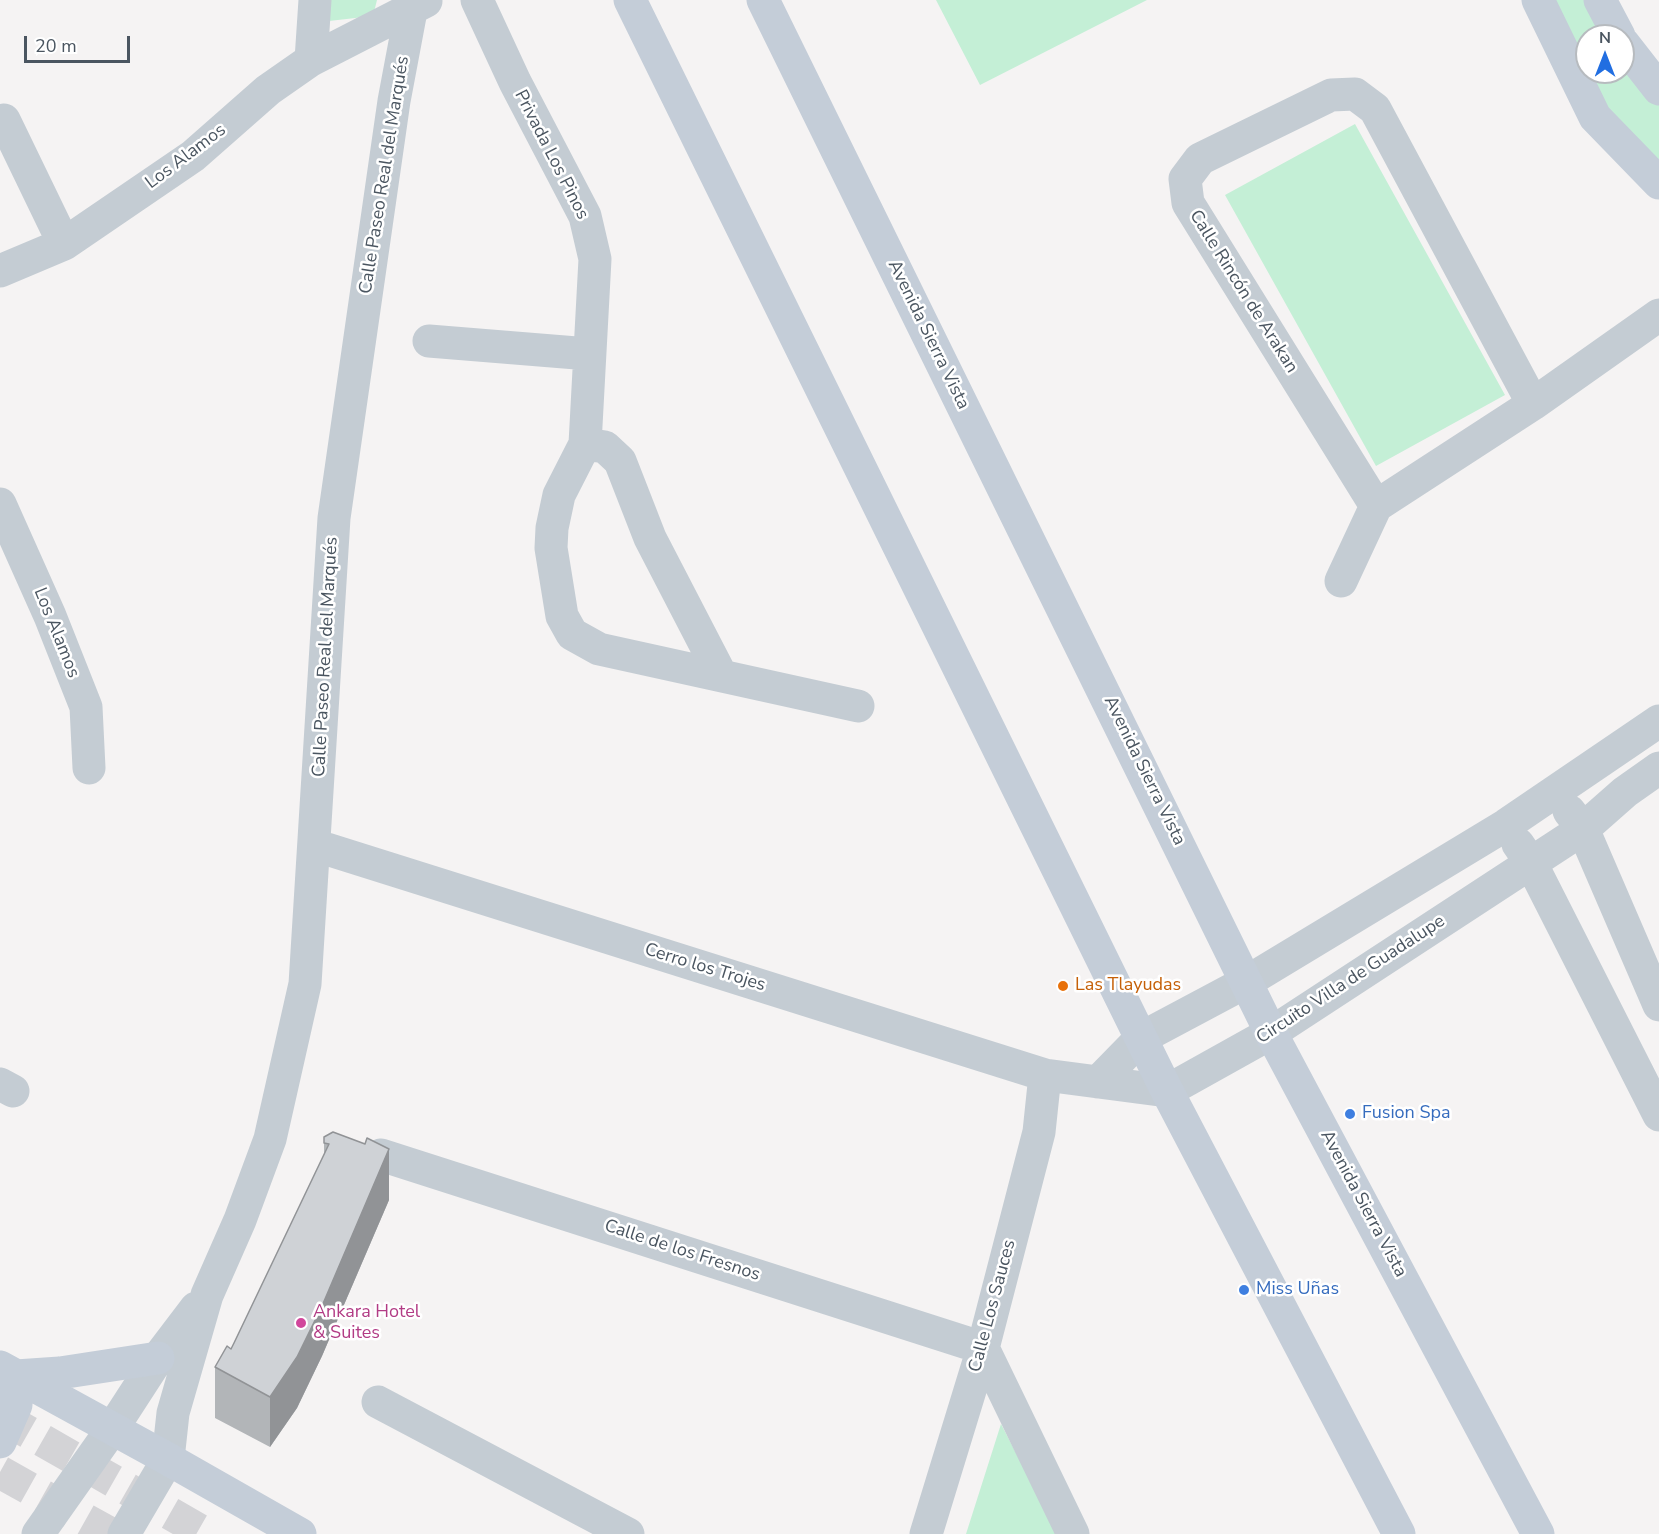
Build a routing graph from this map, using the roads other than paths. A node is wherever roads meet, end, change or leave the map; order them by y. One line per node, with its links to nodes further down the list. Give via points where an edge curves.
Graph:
1 (315, 0): 10 (street)
2 (477, 0): 18 (street, Privada Los Pinos, via 585,216 596,259)
3 (630, 0): 40 (main road)
4 (763, 0): 37 (main road, Avenida Sierra Vista)
5 (1538, 0): 13 (main road, via 1595,117)
6 (1600, 0): 8 (main road)
7 (417, 3): 10 (street, Los Alamos); 35 (street, Calle Paseo Real del Marqués, via 394,101 334,518)
8 (1613, 24)
9 (1635, 58): 11 (main road)
10 (311, 60): 14 (street, Los Alamos, via 268,90 193,156)
11 (1659, 89)
12 (4, 120): 14 (street)
13 (1659, 183)
14 (64, 244): 15 (street, Los Alamos)
15 (0, 272)
16 (1659, 315): 19 (street)
17 (429, 341): 18 (street)
18 (589, 354): 20 (street, Privada Los Pinos)
19 (1533, 404): 22 (street); 22 (street, Calle Rincón de Arakan, via 1374,110 1355,94 1331,95 1200,159 1185,179 1188,203)
20 (585, 444): 24 (street, via 605,447 620,461 650,538); 24 (street, Privada Los Pinos, via 559,495 552,528 551,548 562,616 573,634 599,649)
21 (0, 504): 28 (street, Los Alamos, via 86,707)
22 (1376, 506): 23 (street)
23 (1341, 581)
24 (721, 675): 25 (street, Privada Los Pinos)
25 (858, 706)
26 (1659, 721): 27 (street)
27 (1603, 759): 31 (street); 32 (street)
28 (89, 768)
29 (1659, 768): 32 (street, Circuito Villa de Guadalupe)
30 (1659, 789): 32 (street)
31 (1556, 792): 33 (street); 34 (street)
32 (1625, 792): 34 (street, Circuito Villa de Guadalupe)
33 (1506, 825): 36 (street); 37 (street)
34 (1583, 829): 36 (street, Circuito Villa de Guadalupe); 38 (street)
35 (314, 845): 41 (street, Cerro los Trojes); 46 (street, Calle Paseo Real del Marqués, via 305,984 270,1139)
36 (1531, 863): 39 (street, Circuito Villa de Guadalupe); 44 (street)
37 (1248, 981): 39 (main road, Avenida Sierra Vista); 40 (street)
38 (1659, 1005)
39 (1271, 1033): 43 (street, Circuito Villa de Guadalupe); 61 (main road, Avenida Sierra Vista)
40 (1141, 1038): 42 (street); 43 (main road)
41 (1045, 1075): 42 (street, Cerro los Trojes); 47 (street, Calle Los Sauces, via 1039,1132)
42 (1098, 1082): 43 (street, Cerro los Trojes)
43 (1167, 1091): 60 (main road)
44 (1659, 1114)
45 (381, 1155): 47 (street, Calle de los Fresnos)
46 (207, 1295): 48 (street, Calle Paseo Real del Marqués); 53 (street, Calle Paseo Real del Marqués, via 173,1413)
47 (982, 1348): 58 (street, Calle Los Sauces); 59 (street)
48 (158, 1358): 49 (main road, via 60,1374); 51 (street, Calle Paseo Real del Marqués)
49 (8, 1372): 51 (main road); 52 (main road, via 16,1405)
50 (378, 1402): 57 (street)
51 (112, 1429): 53 (main road); 55 (street, Calle Paseo Real del Marqués)
52 (0, 1442)
53 (168, 1459): 54 (main road); 56 (street)
54 (293, 1533)
55 (38, 1534)
56 (124, 1534)
57 (628, 1534)
58 (926, 1534)
59 (1074, 1534)
60 (1399, 1534)
61 (1538, 1534)

